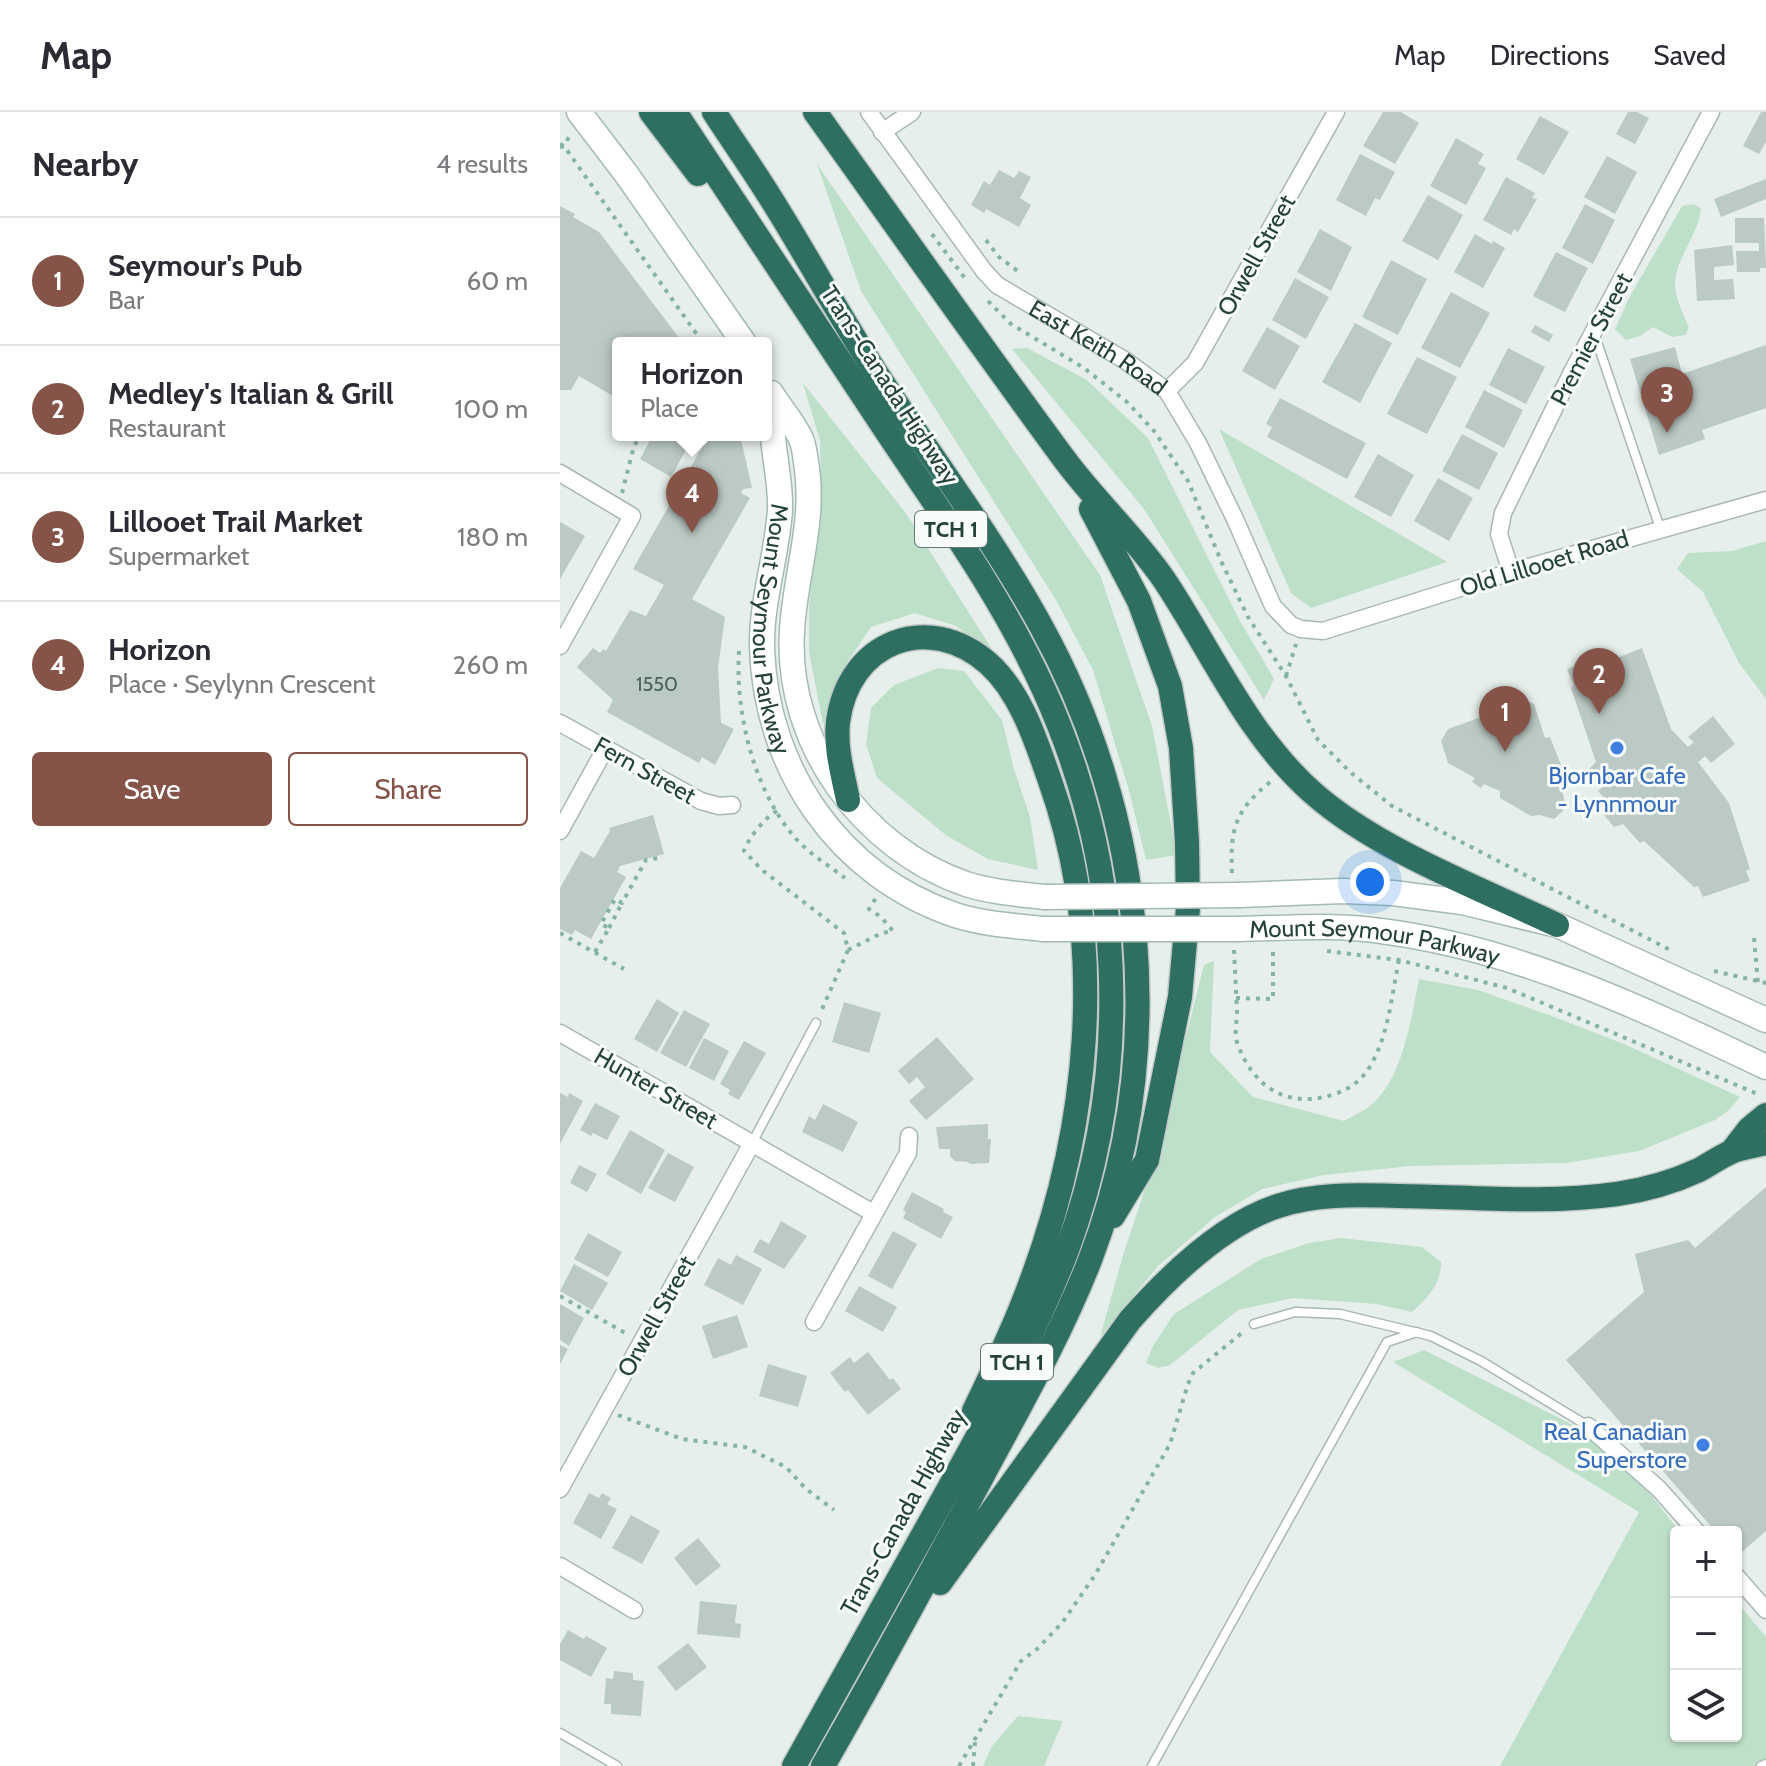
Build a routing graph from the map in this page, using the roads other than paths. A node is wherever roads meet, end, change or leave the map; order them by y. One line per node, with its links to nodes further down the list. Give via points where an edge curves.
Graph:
1 (579, 112): 12 (main road)
2 (651, 112): 13 (highway)
3 (675, 112): 13 (highway, Trans-Canada Highway / TCH 1)
4 (714, 112): 40 (highway, Trans-Canada Highway / TCH 1, via 874,369 981,525 1043,629 1090,733 1115,816 1137,951 1135,1062 1122,1149)
5 (815, 112): 17 (highway)
6 (869, 112): 10 (street, East Keith Road)
7 (912, 112): 10 (street)
8 (1336, 112): 14 (street, Orwell Street, via 1195,363)
9 (1711, 112): 11 (street, Premier Street)
10 (882, 132): 14 (street, East Keith Road, via 997,285)
11 (1594, 332): 20 (lane); 21 (street, Premier Street, via 1500,523 1500,545)
12 (740, 337)
13 (825, 338): 51 (highway, Trans-Canada Highway / TCH 1, via 991,591 1044,690 1066,742 1096,850 1112,994 1097,1144 1068,1247 996,1402)
14 (1167, 391): 22 (street, East Keith Road, via 1210,469 1273,606 1301,629)
15 (772, 394): 26 (main road, Mount Seymour Parkway, via 802,439 810,498 792,631 796,698 819,757)
16 (772, 423): 33 (main road, Mount Seymour Parkway, bridge, via 780,512 763,630 764,679 784,758 823,823 868,867 911,896 979,921 1044,929 1237,933 1345,927 1419,937 1497,955 1581,986)
17 (1067, 464): 29 (highway, via 1163,579 1257,729 1312,792 1416,858); 40 (highway, via 1139,601 1170,686 1181,748 1187,842 1180,997 1147,1160)
18 (560, 473): 23 (street, via 632,516)
19 (1766, 500): 20 (street, Old Lillooet Road)
20 (1660, 528): 21 (street, Old Lillooet Road)
21 (1511, 572): 22 (street, Old Lillooet Road)
22 (1323, 631)
23 (560, 646)
24 (560, 723): 25 (street, Fern Street)
25 (605, 749): 27 (street, Fern Street, via 701,801); 28 (street)
26 (848, 800): 29 (main road, Mount Seymour Parkway, bridge, via 925,866 969,885 1044,897 1236,885 1393,893 1462,902); 51 (highway, via 838,724 849,683 861,665 879,649 915,638 933,637 973,652 1013,695 1057,801 1078,891 1086,982 1077,1103 1045,1242 1004,1347)
27 (732, 805)
28 (560, 831)
29 (1557, 925): 30 (main road, Mount Seymour Parkway)
30 (1765, 1020)
31 (816, 1023): 36 (lane)
32 (560, 1033): 36 (street, Hunter Street)
33 (1766, 1067)
34 (1766, 1115): 38 (highway)
35 (909, 1136): 39 (street, via 908,1153)
36 (752, 1143): 39 (street, Hunter Street); 45 (street, Orwell Street)
37 (1766, 1143): 38 (highway)
38 (1732, 1151): 52 (highway, via 1660,1185 1614,1194 1303,1199 1276,1206 1215,1240 1130,1320)
39 (873, 1213): 41 (street)
40 (1095, 1246): 52 (highway, Trans-Canada Highway / TCH 1, via 1044,1362)
41 (814, 1322)
42 (1254, 1324): 43 (lane, via 1295,1312 1340,1314)
43 (1417, 1332): 44 (lane, via 1481,1361); 57 (lane, via 1387,1342 1380,1353)
44 (1588, 1426): 46 (street)
45 (560, 1489)
46 (1692, 1526)
47 (560, 1566): 49 (street)
48 (1742, 1583): 50 (street)
49 (634, 1610)
50 (1766, 1610)
51 (858, 1650): 55 (highway, Trans-Canada Highway / TCH 1)
52 (882, 1663): 56 (highway, Trans-Canada Highway / TCH 1)
53 (560, 1733): 54 (lane)
54 (617, 1766)
55 (794, 1766)
56 (823, 1766)
57 (1152, 1766)

